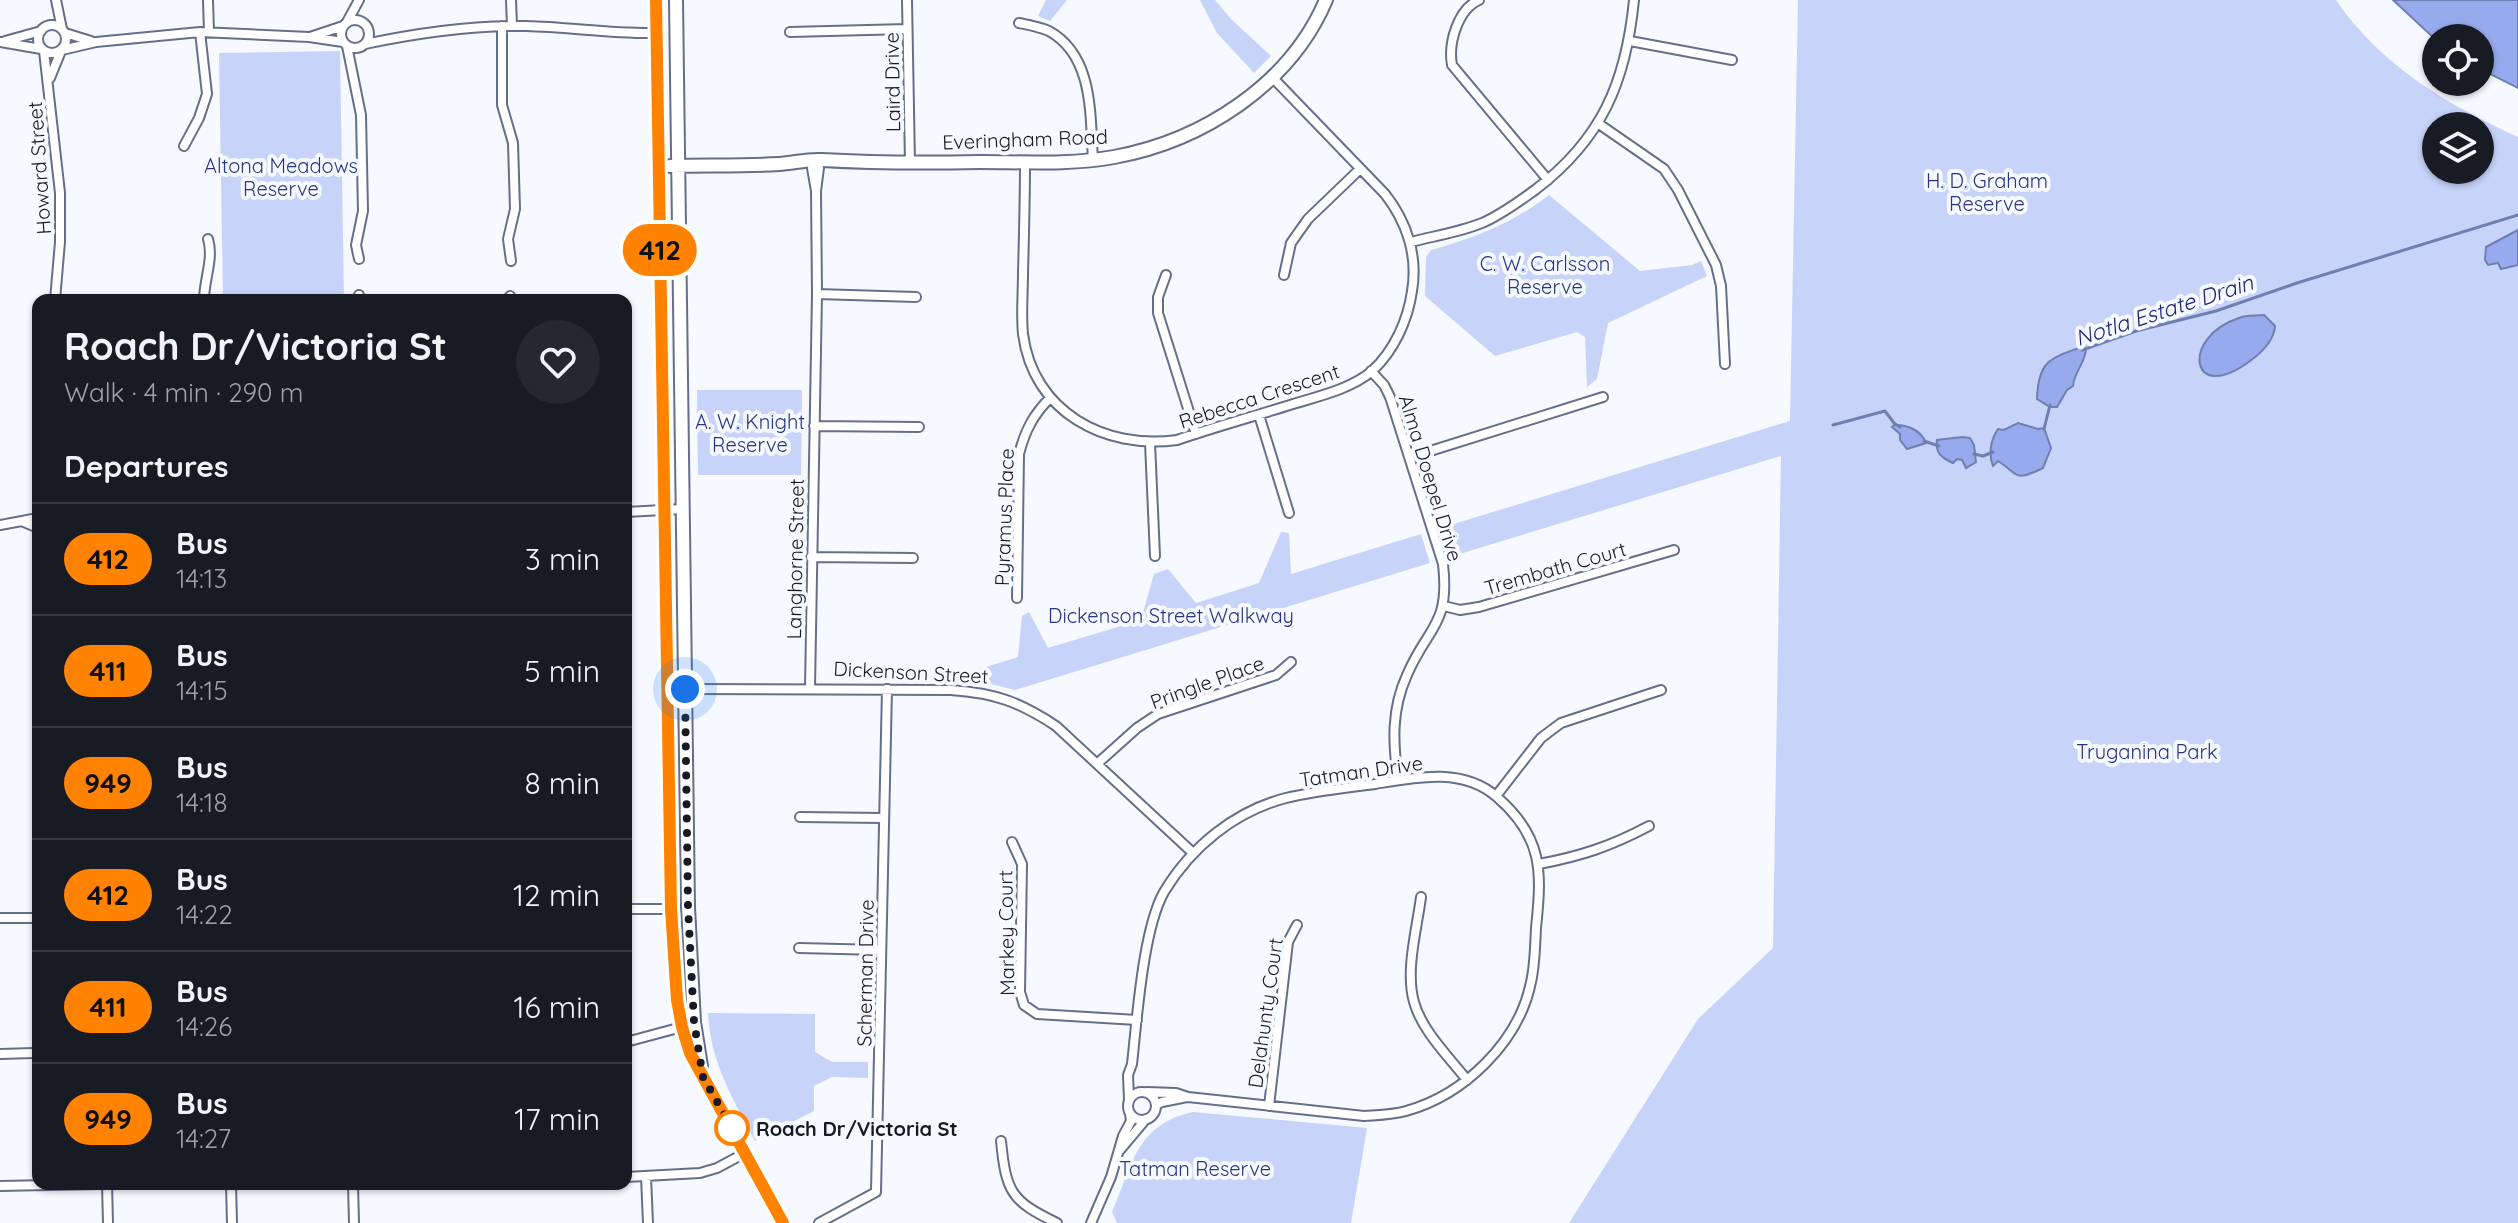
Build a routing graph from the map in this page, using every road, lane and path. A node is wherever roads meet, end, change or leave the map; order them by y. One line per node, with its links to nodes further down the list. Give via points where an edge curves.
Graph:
1 (208, 0): 18 (street)
2 (359, 0): 12 (street); 13 (street)
3 (511, 0): 14 (street)
4 (656, 0): 20 (street)
5 (676, 0): 21 (street)
6 (907, 0): 15 (street, Laird Drive)
7 (1326, 0): 33 (street, Everingham Road)
8 (1479, 0): 44 (street, via 1466,8 1452,41 1452,65)
9 (1634, 0): 24 (street)
10 (56, 1): 16 (street); 17 (street)
11 (1019, 23): 37 (street, via 1046,30 1066,43 1082,67)
12 (345, 24): 13 (street, via 356,20); 22 (street); 27 (street)
13 (366, 26): 23 (street); 28 (street, via 369,37)
14 (507, 26): 20 (street); 23 (street); 48 (street, via 502,105 513,143)
15 (907, 29): 19 (street); 39 (street, Laird Drive)
16 (42, 30): 17 (street, via 53,25); 25 (street); 29 (street, via 38,41)
17 (64, 31): 26 (street); 30 (street)
18 (204, 32): 22 (street); 26 (street); 36 (street, via 207,94)
19 (790, 32)
20 (656, 33): 21 (street); 42 (street)
21 (676, 33): 41 (street)
22 (309, 37): 27 (street)
23 (395, 37): 28 (street)
24 (1630, 41): 31 (street); 35 (street)
25 (0, 42): 29 (street)
26 (96, 42): 30 (street)
27 (345, 44): 28 (street); 32 (street)
28 (363, 45): 32 (street)
29 (43, 50): 30 (street); 34 (street, Howard Street)
30 (61, 50): 34 (street, Howard Street)
31 (1732, 60)
32 (351, 68): 47 (street, via 361,115)
33 (1272, 77): 37 (street, Everingham Road, via 1199,130 1165,144); 43 (street, Rebecca Crescent)
34 (49, 82): 51 (street, Howard Street, via 60,193)
35 (1599, 124): 44 (street); 55 (street, via 1664,169 1678,190 1716,265)
36 (184, 146)
37 (1093, 160): 38 (street, Everingham Road)
38 (1025, 162): 39 (street, Everingham Road); 58 (street, Rebecca Crescent, via 1024,336)
39 (910, 163): 40 (street, Everingham Road)
40 (816, 165): 41 (street, Everingham Road); 53 (street, Langhorne Street)
41 (677, 166): 42 (street, Everingham Road); 65 (street)
42 (658, 167): 66 (street)
43 (1360, 169): 46 (street, Rebecca Crescent, via 1394,206); 50 (street, via 1308,219 1291,243)
44 (1548, 180): 46 (street, via 1483,223)
45 (208, 239): 52 (street)
46 (1411, 242): 56 (street, Rebecca Crescent, via 1410,308 1394,344)
47 (359, 259)
48 (511, 261)
49 (1166, 275): 62 (street, via 1158,313)
50 (1284, 275)
51 (56, 294)
52 (204, 294)
53 (817, 294): 54 (street); 60 (street, Langhorne Street)
54 (916, 297)
55 (1725, 364)
56 (1371, 371): 59 (street, Rebecca Crescent, via 1329,393); 64 (street, Alma Doepel Drive, via 1390,397)
57 (1603, 397): 64 (street)
58 (1050, 398): 63 (street, Rebecca Crescent, via 1095,431); 77 (street, Pyramus Place, via 1036,412 1019,454)
59 (1259, 415): 62 (street, Rebecca Crescent); 68 (street)
60 (814, 426): 61 (street); 75 (street, Langhorne Street)
61 (919, 427)
62 (1196, 434): 63 (street, Rebecca Crescent)
63 (1150, 443): 74 (street)
64 (1411, 457): 78 (street, Alma Doepel Drive, via 1443,564)
65 (682, 509): 66 (street); 82 (street)
66 (665, 510): 67 (street); 81 (street)
67 (632, 512)
68 (1289, 513)
69 (32, 520): 70 (street)
70 (23, 522): 71 (street); 72 (street)
71 (0, 525)
72 (32, 526)
73 (1674, 550): 78 (street, Trembath Court, via 1479,607)
74 (1155, 556)
75 (811, 557): 76 (street); 80 (street, Langhorne Street)
76 (913, 558)
77 (1017, 598)
78 (1444, 606): 86 (street, Alma Doepel Drive, via 1401,690 1393,727)
79 (1291, 662): 85 (street, Pringle Place, via 1276,675 1158,714)
80 (810, 688): 82 (street, Dickenson Street); 83 (street, Dickenson Street)
81 (667, 689): 82 (street, Dickenson Street); 97 (street)
82 (685, 689): 95 (street)
83 (887, 689): 85 (street, Dickenson Street, via 987,693 1007,699 1056,726); 89 (street, Scherman Drive)
84 (1661, 690): 87 (street, via 1561,723 1541,738)
85 (1098, 763): 92 (street, Dickenson Street)
86 (1398, 780): 87 (street, Tatman Drive, via 1458,779); 92 (street, Tatman Drive, via 1285,798 1246,813)
87 (1496, 796): 93 (street, Tatman Drive, via 1523,824)
88 (800, 817): 89 (street)
89 (883, 818): 102 (street, Scherman Drive)
90 (1649, 826): 93 (street, via 1600,850)
91 (1012, 842): 103 (street, Markey Court, via 1022,864 1024,1005 1037,1014)
92 (1193, 853): 103 (street, Tatman Drive, via 1163,894 1149,938)
93 (1539, 864): 109 (street, Tatman Drive, via 1531,982 1508,1036)
94 (1421, 897): 109 (street, via 1414,1003)
95 (688, 907): 97 (street); 104 (street)
96 (632, 909): 97 (street)
97 (671, 909): 104 (street, via 674,966)
98 (0, 918): 99 (street)
99 (32, 918)
100 (1297, 925): 114 (street, Delahunty Court, via 1288,942)
101 (799, 948): 102 (street)
102 (881, 950): 132 (street, Scherman Drive, via 876,1192)
103 (1137, 1020): 108 (street, Tatman Drive)
104 (688, 1024): 105 (street); 119 (street, via 690,1053)
105 (632, 1040)
106 (32, 1053): 107 (street)
107 (0, 1054)
108 (1132, 1064): 110 (street, Tatman Drive); 112 (street, Tatman Drive)
109 (1467, 1080): 114 (street, Tatman Drive, via 1427,1104 1391,1115)
110 (1144, 1092): 111 (street, Tatman Drive); 112 (street); 113 (street)
111 (1188, 1097): 113 (street, Tatman Drive); 114 (street, Tatman Drive)
112 (1129, 1100): 115 (street)
113 (1156, 1105): 116 (street)
114 (1269, 1106)
115 (1130, 1114): 116 (street); 118 (street)
116 (1146, 1119): 118 (street)
117 (1001, 1141): 133 (street, via 1011,1191)
118 (1119, 1151): 134 (street)
119 (745, 1153): 121 (street, via 700,1173); 131 (street)
120 (632, 1177): 121 (street)
121 (646, 1177): 130 (street)
122 (32, 1185): 123 (street)
123 (0, 1186)
124 (107, 1190): 127 (street)
125 (231, 1190): 128 (street)
126 (353, 1190): 129 (street)
127 (108, 1223)
128 (232, 1223)
129 (354, 1223)
130 (648, 1223)
131 (783, 1223)
132 (819, 1223)
133 (1057, 1223)
134 (1091, 1223)

